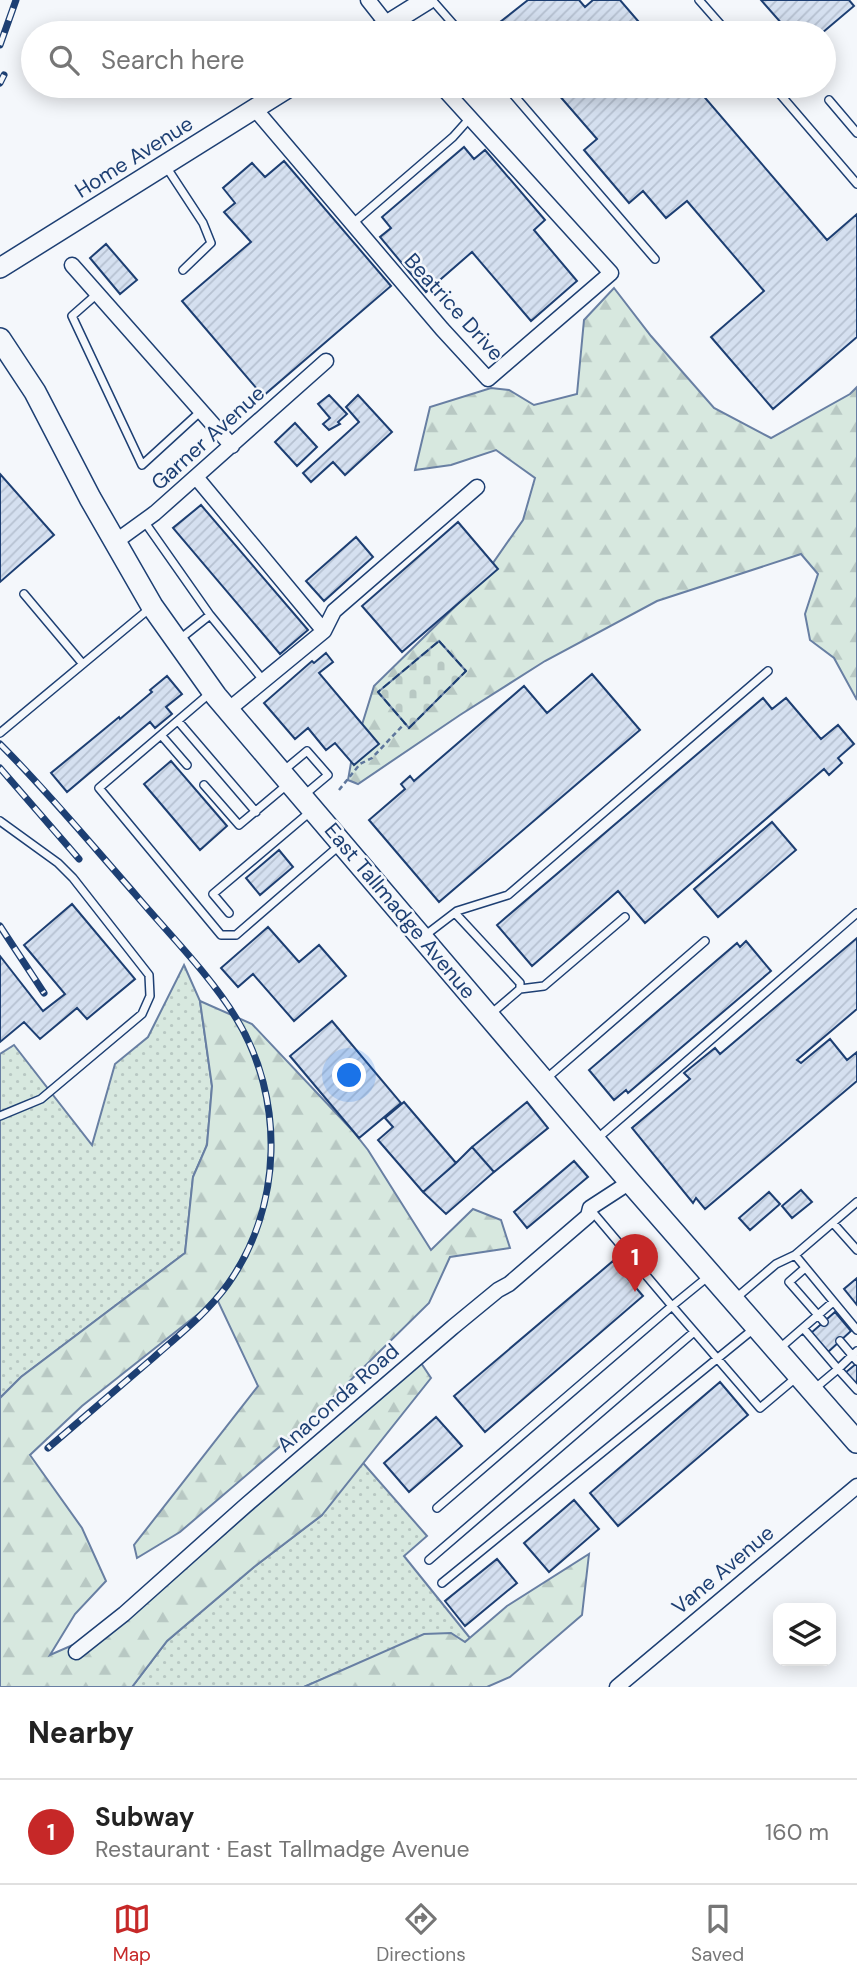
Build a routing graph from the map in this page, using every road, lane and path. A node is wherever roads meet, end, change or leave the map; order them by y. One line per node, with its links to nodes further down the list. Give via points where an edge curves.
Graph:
1 (368, 0): 4 (street)
2 (430, 0): 5 (street); 6 (lane)
3 (699, 0): 7 (lane)
4 (380, 21)
5 (400, 21)
6 (450, 21)
7 (717, 21)
8 (272, 98): 13 (street, Home Avenue)
9 (453, 98): 14 (street, Beatrice Drive)
10 (516, 98): 19 (lane)
11 (783, 98): 17 (lane)
12 (829, 100): 15 (lane)
13 (254, 109): 16 (street, Home Avenue); 18 (street, Beatrice Drive)
14 (470, 117): 18 (lane); 18 (street, Beatrice Drive, via 611,273 488,379)
15 (857, 132)
16 (165, 165): 21 (street, Home Avenue); 22 (lane, via 211,243)
17 (857, 184)
18 (352, 224)
19 (655, 259)
20 (72, 265): 23 (street)
21 (0, 268)
22 (183, 270)
23 (97, 294): 26 (street); 26 (lane, via 72,316 142,465)
24 (0, 339): 31 (main road, East Tallmadge Avenue, via 35,392)
25 (326, 361): 27 (street, Garner Avenue)
26 (201, 411): 27 (street)
27 (232, 446): 28 (street, Garner Avenue)
28 (196, 477): 30 (street, Garner Avenue); 35 (street)
29 (477, 487): 35 (street, via 334,611)
30 (144, 521): 31 (street, Garner Avenue); 34 (lane)
31 (115, 542): 33 (main road, East Tallmadge Avenue)
32 (24, 594): 37 (lane)
33 (152, 606): 36 (main road, East Tallmadge Avenue); 37 (lane)
34 (210, 615): 36 (lane); 39 (lane)
35 (324, 631): 39 (street)
36 (176, 642): 40 (main road, East Tallmadge Avenue)
37 (82, 663): 44 (lane)
38 (768, 671): 54 (lane, via 508,895)
39 (264, 680): 41 (street)
40 (213, 691): 41 (main road, East Tallmadge Avenue); 42 (lane)
41 (228, 710): 48 (main road, East Tallmadge Avenue)
42 (178, 721): 45 (lane); 50 (lane)
43 (405, 723): 49 (path)
44 (0, 733)
45 (161, 735): 46 (lane); 52 (lane, via 99,788 221,935 236,934)
46 (187, 765)
47 (204, 785): 50 (lane, via 240,825)
48 (297, 790): 48 (lane, via 328,775 307,751); 50 (lane); 52 (main road, East Tallmadge Avenue); 53 (lane, via 213,894)
49 (339, 790)
50 (256, 811)
51 (0, 821): 62 (lane, via 73,878 149,975 150,996 142,1014 41,1099)
52 (342, 843): 57 (main road, East Tallmadge Avenue)
53 (229, 913)
54 (455, 913): 57 (lane); 59 (lane, via 520,983)
55 (857, 913): 63 (lane)
56 (625, 917): 59 (lane, via 544,986)
57 (422, 937): 60 (main road, East Tallmadge Avenue)
58 (705, 941): 61 (lane)
59 (520, 989): 60 (lane)
60 (489, 1016): 61 (main road, East Tallmadge Avenue)
61 (544, 1081): 63 (main road, East Tallmadge Avenue)
62 (0, 1115)
63 (594, 1140): 64 (main road, East Tallmadge Avenue)
64 (630, 1182): 66 (street, Anaconda Road); 71 (main road, East Tallmadge Avenue)
65 (857, 1202): 67 (lane)
66 (590, 1208): 74 (lane); 93 (street, Anaconda Road, via 588,1216 453,1326)
67 (833, 1223): 68 (lane); 69 (lane)
68 (857, 1250)
69 (795, 1255): 70 (lane); 72 (lane, via 776,1264)
70 (805, 1268): 73 (lane); 75 (lane, via 789,1282)
71 (710, 1274): 72 (main road, East Tallmadge Avenue); 74 (lane)
72 (733, 1300): 77 (main road, East Tallmadge Avenue)
73 (833, 1302): 75 (lane); 79 (lane)
74 (672, 1306): 80 (lane); 90 (lane)
75 (818, 1315): 76 (lane); 78 (lane)
76 (824, 1322)
77 (756, 1327): 82 (main road, East Tallmadge Avenue); 84 (lane)
78 (803, 1328): 82 (lane); 85 (lane)
79 (857, 1330)
80 (694, 1332): 84 (lane); 91 (lane)
81 (840, 1341): 83 (lane)
82 (777, 1351): 86 (main road, East Tallmadge Avenue)
83 (855, 1356): 85 (lane)
84 (718, 1359): 86 (lane, via 760,1408); 92 (lane)
85 (838, 1369): 86 (lane); 87 (lane)
86 (806, 1383): 88 (main road, East Tallmadge Avenue)
87 (857, 1391)
88 (857, 1443)
89 (857, 1486): 94 (street, Vane Avenue)
90 (437, 1508)
91 (429, 1560)
92 (442, 1583)
93 (76, 1652)
94 (617, 1687)

